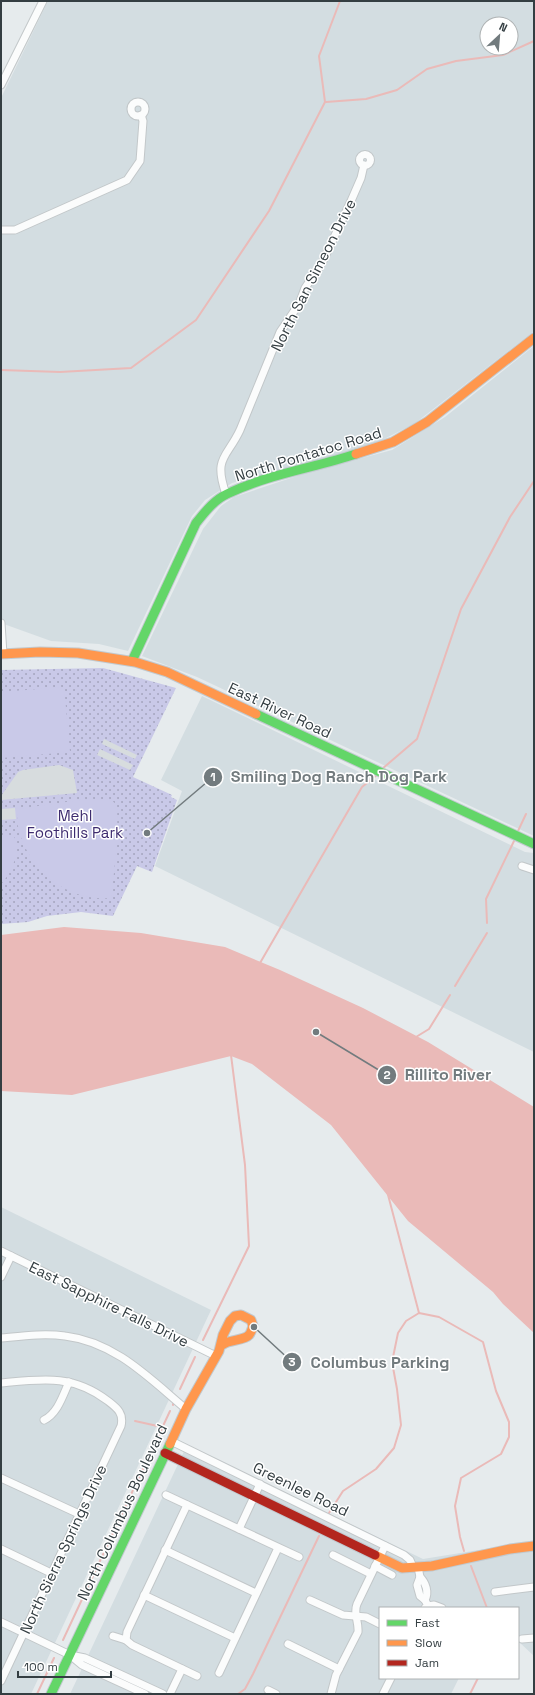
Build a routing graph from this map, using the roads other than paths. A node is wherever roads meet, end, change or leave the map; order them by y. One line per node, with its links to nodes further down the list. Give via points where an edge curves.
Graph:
1 (43, 1): 2 (street)
2 (1, 85)
3 (141, 115): 5 (street, via 143,121 140,161 127,180 15,230)
4 (364, 165): 7 (street, North San Simeon Drive, via 343,220 320,266 305,288 300,304 280,332 240,430 222,459 222,482)
5 (1, 230)
6 (534, 338): 7 (street, North Pontatoc Road, via 427,422 393,442 328,463 278,475)
7 (226, 494): 10 (street, North Pontatoc Road, via 208,508 196,523)
8 (1, 623): 9 (street)
9 (2, 654): 10 (street, East River Road, via 32,651 86,652)
10 (132, 662): 11 (street, East River Road, via 156,668 188,682)
11 (534, 844)
12 (522, 866): 13 (street)
13 (534, 870)
14 (1, 1252): 15 (street, East Sapphire Falls Drive)
15 (11, 1256): 16 (street); 19 (street, East Sapphire Falls Drive)
16 (1, 1277)
17 (1, 1338): 22 (street, via 55,1335 96,1343 130,1362)
18 (222, 1345): 19 (street, North Columbus Boulevard)
19 (216, 1356): 22 (street, North Columbus Boulevard)
20 (69, 1382): 21 (street, via 43,1379); 23 (street, via 56,1409); 31 (street, North Sierra Springs Drive, via 97,1393 116,1407 122,1416 121,1426)
21 (1, 1383)
22 (186, 1409): 24 (street, North Columbus Boulevard)
23 (44, 1420)
24 (171, 1441): 25 (street, North Columbus Boulevard); 27 (street, Greenlee Road)
25 (165, 1453): 29 (street, Greenlee Road); 62 (street, North Columbus Boulevard)
26 (1, 1478): 31 (street)
27 (260, 1484): 29 (street); 33 (street, Greenlee Road)
28 (166, 1495): 30 (street)
29 (254, 1496): 32 (street); 40 (street, Greenlee Road)
30 (187, 1505): 32 (street); 37 (street)
31 (79, 1514): 42 (street, North Sierra Springs Drive)
32 (239, 1529): 35 (street)
33 (385, 1546): 40 (street); 41 (street, Greenlee Road, via 407,1557)
34 (534, 1546): 41 (street, Greenlee Road)
35 (278, 1548): 39 (street); 47 (street)
36 (1, 1549): 42 (street)
37 (166, 1550): 47 (street); 48 (street)
38 (333, 1555): 43 (street)
39 (299, 1557)
40 (377, 1562): 41 (street, Greenlee Road, via 402,1568); 43 (street); 44 (street)
41 (416, 1567): 50 (street, via 420,1577 417,1584 420,1596)
42 (52, 1573): 55 (street, North Sierra Springs Drive)
43 (371, 1574): 52 (street, via 356,1604)
44 (392, 1575)
45 (534, 1587): 46 (street)
46 (495, 1592)
47 (256, 1593): 57 (street)
48 (144, 1595): 57 (street); 60 (street, via 127,1632)
49 (310, 1600): 52 (street, via 343,1616)
50 (426, 1605): 51 (street)
51 (439, 1607)
52 (356, 1617): 54 (street, via 366,1617); 64 (street, via 358,1632)
53 (1, 1622): 55 (street)
54 (379, 1624)
55 (24, 1633): 62 (street); 68 (street, North Sierra Springs Drive)
56 (113, 1636): 60 (street)
57 (235, 1638): 65 (street)
58 (534, 1638): 59 (street)
59 (522, 1639)
60 (126, 1640): 63 (street)
61 (288, 1644): 64 (street)
62 (70, 1655): 71 (street, North Columbus Boulevard); 72 (street, via 82,1665); 73 (street, via 86,1658)
63 (182, 1668): 66 (street); 74 (street)
64 (339, 1669): 76 (street)
65 (219, 1673)
66 (197, 1676)
67 (391, 1679): 70 (street)
68 (1, 1680)
69 (268, 1690): 75 (street)
70 (386, 1693)
71 (51, 1694)
72 (145, 1694)
73 (163, 1694)
74 (170, 1694)
75 (276, 1694)
76 (331, 1694)

